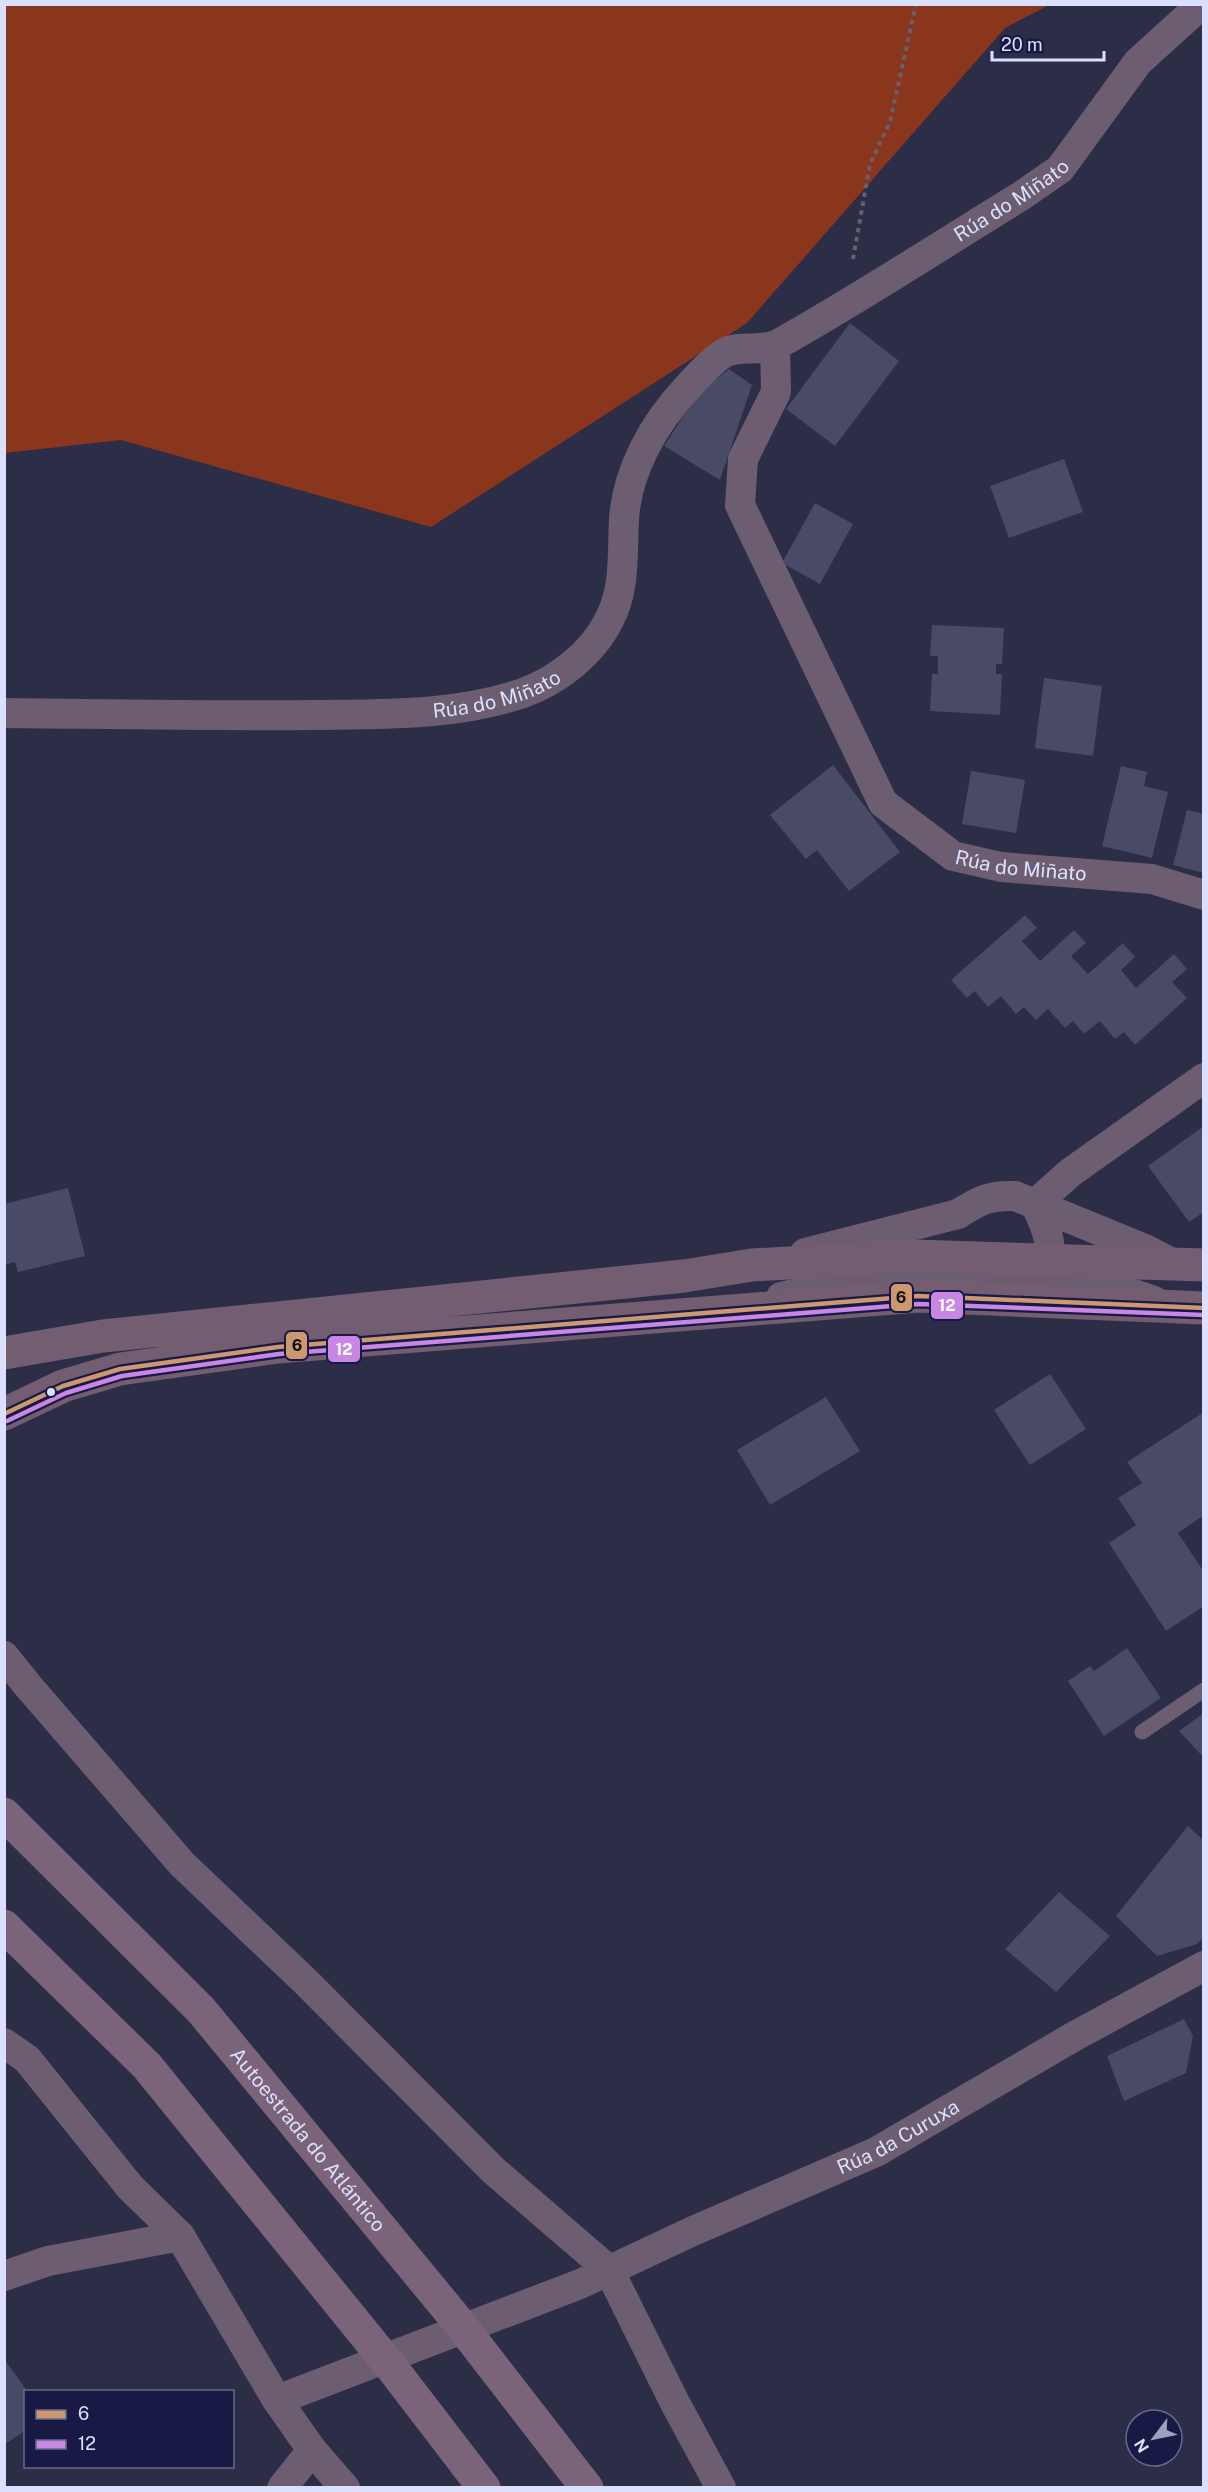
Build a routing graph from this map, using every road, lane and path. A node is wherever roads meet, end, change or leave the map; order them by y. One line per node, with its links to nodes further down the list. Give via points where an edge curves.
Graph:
1 (916, 4): 3 (path, via 890,122 870,164)
2 (1202, 4): 3 (street, Rúa do Miñato, via 1138,62 1060,169)
3 (844, 304): 4 (street, Rúa do Miñato)
4 (775, 346): 5 (street, Rúa do Miñato, via 725,351 661,420 640,455 630,486 624,517 624,562 610,619 576,661 526,692 451,710 401,714); 6 (street, Rúa do Miñato, via 776,392 743,459 740,505 883,803 953,856 1001,867 1152,879)
5 (4, 713)
6 (1203, 895)
7 (1203, 1078): 8 (street, via 1071,1172)
8 (1035, 1204): 9 (street, via 1015,1196 996,1195); 10 (street); 13 (street, via 1051,1245)
9 (958, 1214): 11 (street); 12 (street, via 953,1242)
10 (1189, 1264): 13 (main road)
11 (752, 1265): 12 (main road, via 914,1256); 17 (main road, via 684,1276 103,1336)
12 (957, 1268): 13 (main road); 16 (street, via 847,1281)
13 (1048, 1270): 14 (street, via 1105,1284)
14 (1171, 1307): 15 (main road); 16 (main road, via 918,1296)
15 (1203, 1308)
16 (723, 1311): 18 (main road, via 278,1347 120,1369 63,1386)
17 (4, 1353)
18 (4, 1414)
19 (4, 1656): 27 (street, via 182,1864 494,2171)
20 (1203, 1690): 21 (lane)
21 (1142, 1732)
22 (4, 1814): 34 (highway, Autoestrada do Atlántico, via 201,2010 456,2319)
23 (4, 1926): 33 (highway, via 147,2066)
24 (1203, 1966): 27 (street, Rúa da Curuxa, via 876,2152)
25 (4, 2043): 26 (street, via 27,2059 130,2187)
26 (180, 2236): 28 (street, via 48,2261); 29 (street)
27 (609, 2270): 29 (street, Rúa da Curuxa); 35 (street)
28 (4, 2276)
29 (277, 2400): 30 (street)
30 (312, 2450): 31 (street); 32 (street)
31 (282, 2487)
32 (345, 2487)
33 (484, 2487)
34 (587, 2487)
35 (721, 2487)

